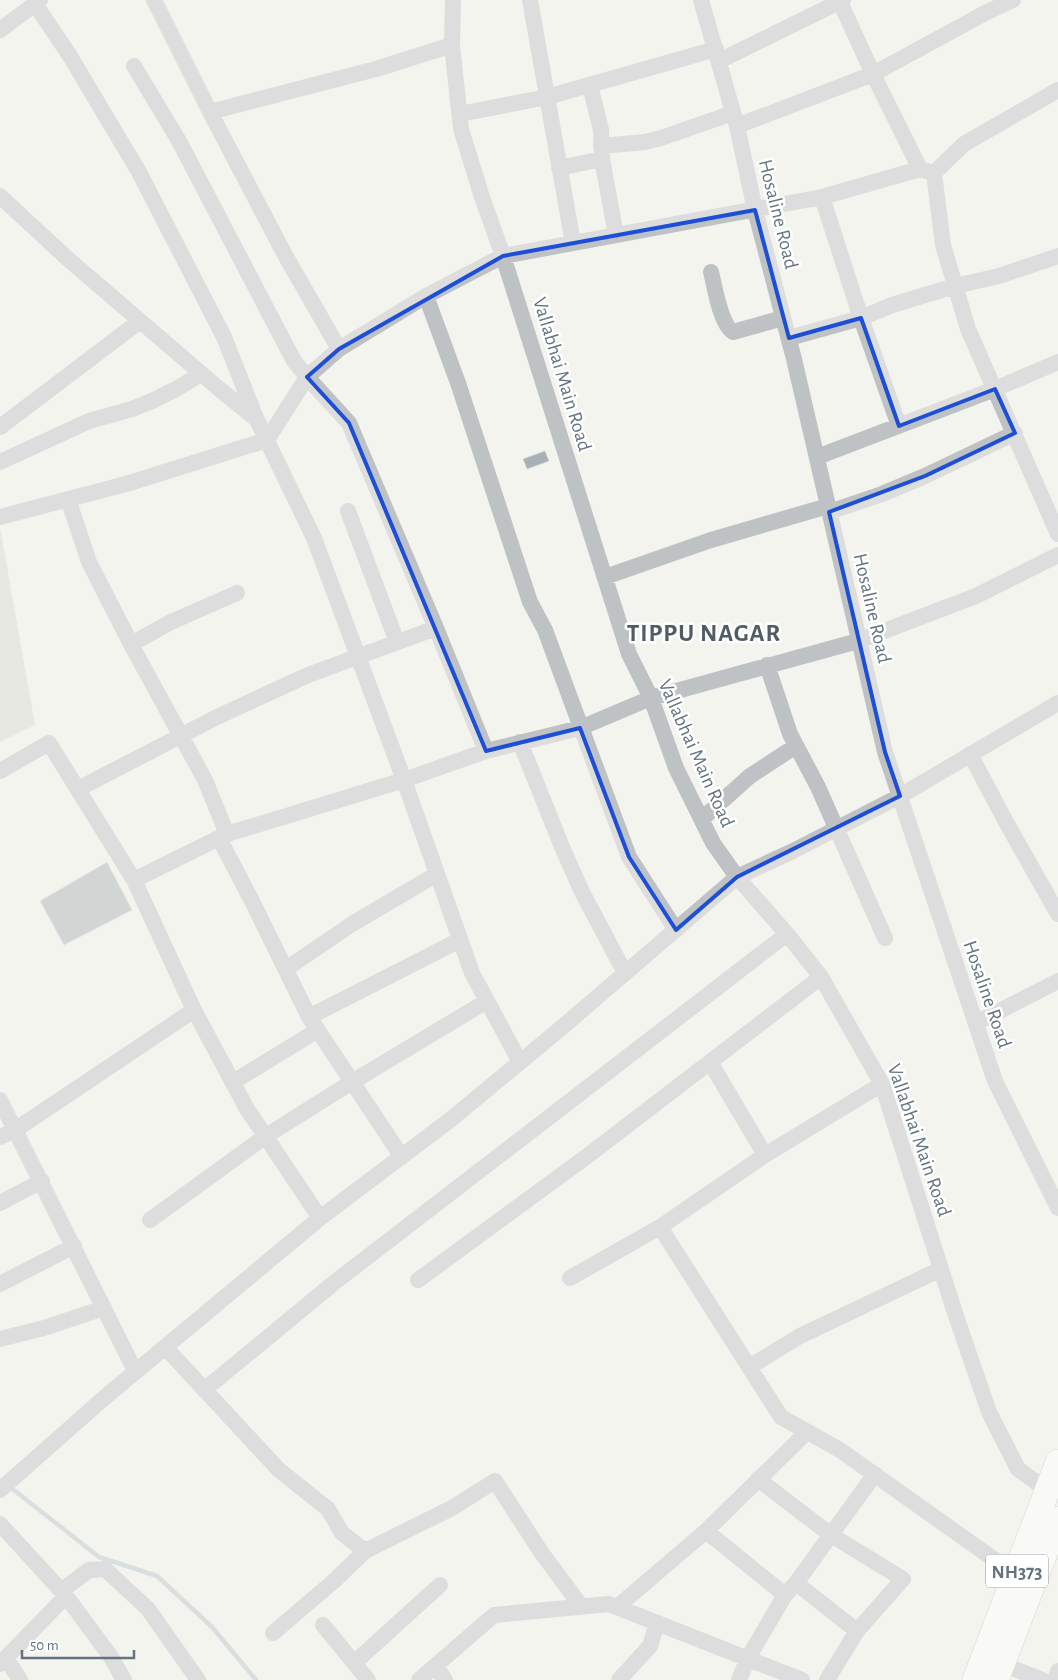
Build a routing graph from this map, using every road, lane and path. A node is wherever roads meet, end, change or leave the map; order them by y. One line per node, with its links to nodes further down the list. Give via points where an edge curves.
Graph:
1 (154, 0): 16 (street)
2 (453, 0): 9 (street, Vallabhai Main Road)
3 (530, 0): 15 (street)
4 (701, 0): 10 (street, Hosaline Road)
5 (1013, 0): 12 (street)
6 (841, 1): 10 (street); 12 (street)
7 (37, 2): 8 (street); 41 (street, via 139,172 224,337)
8 (0, 30)
9 (452, 45): 16 (street, via 376,69); 17 (street, Vallabhai Main Road)
10 (717, 55): 13 (street); 18 (street, Hosaline Road)
11 (134, 66): 39 (street, via 179,141 294,362)
12 (873, 74): 18 (street); 21 (street)
13 (590, 85): 15 (street); 19 (street, via 601,130)
14 (1056, 95): 21 (street, via 964,144)
15 (547, 97): 17 (street); 20 (street)
16 (210, 112): 36 (street)
17 (460, 114): 27 (street, Vallabhai Main Road, via 461,129)
18 (735, 119): 19 (street); 24 (street, Hosaline Road)
19 (602, 153): 20 (street); 25 (street)
20 (559, 168): 26 (street)
21 (927, 171): 23 (street); 30 (street)
22 (0, 196): 34 (street)
23 (822, 197): 24 (street); 33 (street)
24 (755, 210): 25 (street); 32 (street, Hosaline Road)
25 (616, 235): 26 (street)
26 (573, 243): 27 (street)
27 (503, 256): 31 (street); 54 (street, Vallabhai Main Road)
28 (1058, 256): 30 (street, via 999,276)
29 (711, 272): 32 (street, via 724,320 733,332)
30 (955, 286): 33 (street); 40 (street, via 968,329)
31 (426, 296): 36 (street); 64 (street, via 530,602 545,630)
32 (783, 318): 35 (street, Hosaline Road)
33 (861, 318): 35 (street); 42 (street)
34 (140, 321): 38 (street); 43 (street)
35 (789, 338): 46 (street, Hosaline Road)
36 (338, 349): 39 (street)
37 (1058, 362): 40 (street)
38 (201, 374): 41 (street); 47 (street, via 152,401 89,421)
39 (307, 378): 45 (street); 56 (street, via 350,423)
40 (995, 389): 42 (street); 44 (street)
41 (256, 418): 45 (street)
42 (899, 426): 46 (street)
43 (0, 427)
44 (1015, 433): 49 (street, via 882,494); 52 (street)
45 (267, 440): 48 (street); 60 (street, via 314,538)
46 (817, 457): 49 (street, Hosaline Road)
47 (0, 462)
48 (68, 499): 51 (street); 59 (street, via 89,562)
49 (828, 509): 54 (street, via 711,540); 57 (street, Hosaline Road)
50 (348, 511): 58 (street)
51 (0, 517)
52 (1058, 534)
53 (1058, 556): 57 (street, via 976,596)
54 (605, 577): 62 (street, Vallabhai Main Road, via 628,654)
55 (237, 593): 59 (street)
56 (436, 628): 58 (street); 68 (street)
57 (858, 641): 61 (street); 73 (street, Hosaline Road, via 885,752)
58 (397, 642): 60 (street)
59 (131, 644): 65 (street)
60 (358, 657): 65 (street, via 308,675); 71 (street)
61 (767, 665): 62 (street); 67 (street)
62 (651, 698): 64 (street); 74 (street, Vallabhai Main Road, via 676,768)
63 (1058, 703): 69 (street)
64 (580, 728): 66 (street); 81 (street, via 629,857)
65 (180, 736): 72 (street); 76 (street, via 205,780)
66 (520, 742): 68 (street); 86 (street, via 570,865)
67 (796, 746): 74 (street, via 750,776); 75 (street)
68 (486, 751): 71 (street)
69 (970, 754): 73 (street); 80 (street)
70 (0, 771): 72 (street, via 49,743)
71 (404, 780): 76 (street); 77 (street)
72 (78, 789): 79 (street)
73 (900, 796): 75 (street); 92 (street, Hosaline Road)
74 (702, 819): 78 (street, Vallabhai Main Road, via 713,843)
75 (837, 829): 78 (street); 83 (street)
76 (223, 836): 79 (street); 85 (street)
77 (437, 874): 84 (street); 85 (street, via 352,924)
78 (737, 878): 81 (street); 82 (street, Vallabhai Main Road)
79 (134, 880): 90 (street)
80 (1058, 914)
81 (676, 930): 86 (street)
82 (787, 934): 87 (street, Vallabhai Main Road); 120 (street, via 335,1282)
83 (885, 938)
84 (460, 940): 89 (street); 91 (street)
85 (286, 969): 91 (street)
86 (625, 973): 93 (street)
87 (821, 977): 94 (street); 97 (street, Vallabhai Main Road)
88 (1058, 981): 92 (street)
89 (487, 1001): 93 (street); 96 (street)
90 (194, 1010): 95 (street); 99 (street)
91 (314, 1023): 95 (street); 96 (street)
92 (976, 1023): 106 (street, Hosaline Road, via 995,1081)
93 (520, 1062): 103 (street)
94 (710, 1062): 102 (street); 113 (street)
95 (233, 1082): 100 (street)
96 (352, 1082): 100 (street); 103 (street)
97 (882, 1084): 102 (street); 111 (street, Vallabhai Main Road)
98 (0, 1100): 99 (street)
99 (15, 1130): 101 (street); 104 (street)
100 (266, 1136): 107 (street); 108 (street)
101 (0, 1137)
102 (765, 1154): 109 (street)
103 (402, 1156): 107 (street)
104 (42, 1181): 105 (street); 110 (street)
105 (0, 1203)
106 (1058, 1208)
107 (320, 1218): 117 (street)
108 (150, 1220)
109 (660, 1227): 112 (street); 118 (street)
110 (74, 1246): 114 (street); 115 (street)
111 (941, 1269): 118 (street, via 800,1336); 126 (street, Vallabhai Main Road, via 990,1412 1018,1469)
112 (570, 1278)
113 (418, 1280)
114 (0, 1284)
115 (104, 1308): 116 (street); 119 (street)
116 (0, 1339)
117 (165, 1347): 119 (street); 120 (street)
118 (749, 1367): 121 (street, via 781,1417)
119 (135, 1371): 125 (street)
120 (204, 1390): 131 (street, via 279,1470 328,1509 342,1533)
121 (807, 1432): 123 (street); 124 (street)
122 (1058, 1462): 126 (highway, NH373)
123 (874, 1474): 130 (street); 132 (street)
124 (758, 1479): 129 (street); 130 (street)
125 (0, 1490)
126 (1046, 1490): 132 (highway, NH373)
127 (1058, 1519): 147 (highway, NH373)
128 (0, 1524): 135 (street)
129 (706, 1530): 134 (street); 137 (street)
130 (831, 1535): 134 (street); 140 (street, via 903,1579)
131 (364, 1551): 136 (street, via 452,1508 495,1481); 141 (street)
132 (1016, 1575): 158 (highway, NH373)
133 (440, 1586): 144 (street)
134 (791, 1589): 140 (street); 142 (street)
135 (63, 1594): 143 (street); 149 (street, via 111,1657); 150 (street, via 89,1570 105,1569 148,1610)
136 (581, 1606): 137 (street, via 609,1604); 145 (street, via 494,1615)
137 (617, 1607): 138 (street)
138 (657, 1623): 142 (street); 154 (street, via 650,1646)
139 (323, 1625): 144 (street)
140 (857, 1631): 157 (street)
141 (273, 1633)
142 (748, 1658): 155 (street); 156 (street)
143 (3, 1661): 148 (street)
144 (354, 1663): 151 (street)
145 (436, 1666): 152 (street); 153 (street)
146 (1058, 1671): 160 (street)
147 (999, 1672): 159 (street)
148 (20, 1680)
149 (124, 1680)
150 (198, 1680)
151 (368, 1680)
152 (419, 1680)
153 (446, 1680)
154 (620, 1680)
155 (739, 1680)
156 (802, 1680)
157 (827, 1680)
158 (975, 1680)
159 (1042, 1680)
160 (1054, 1680)

